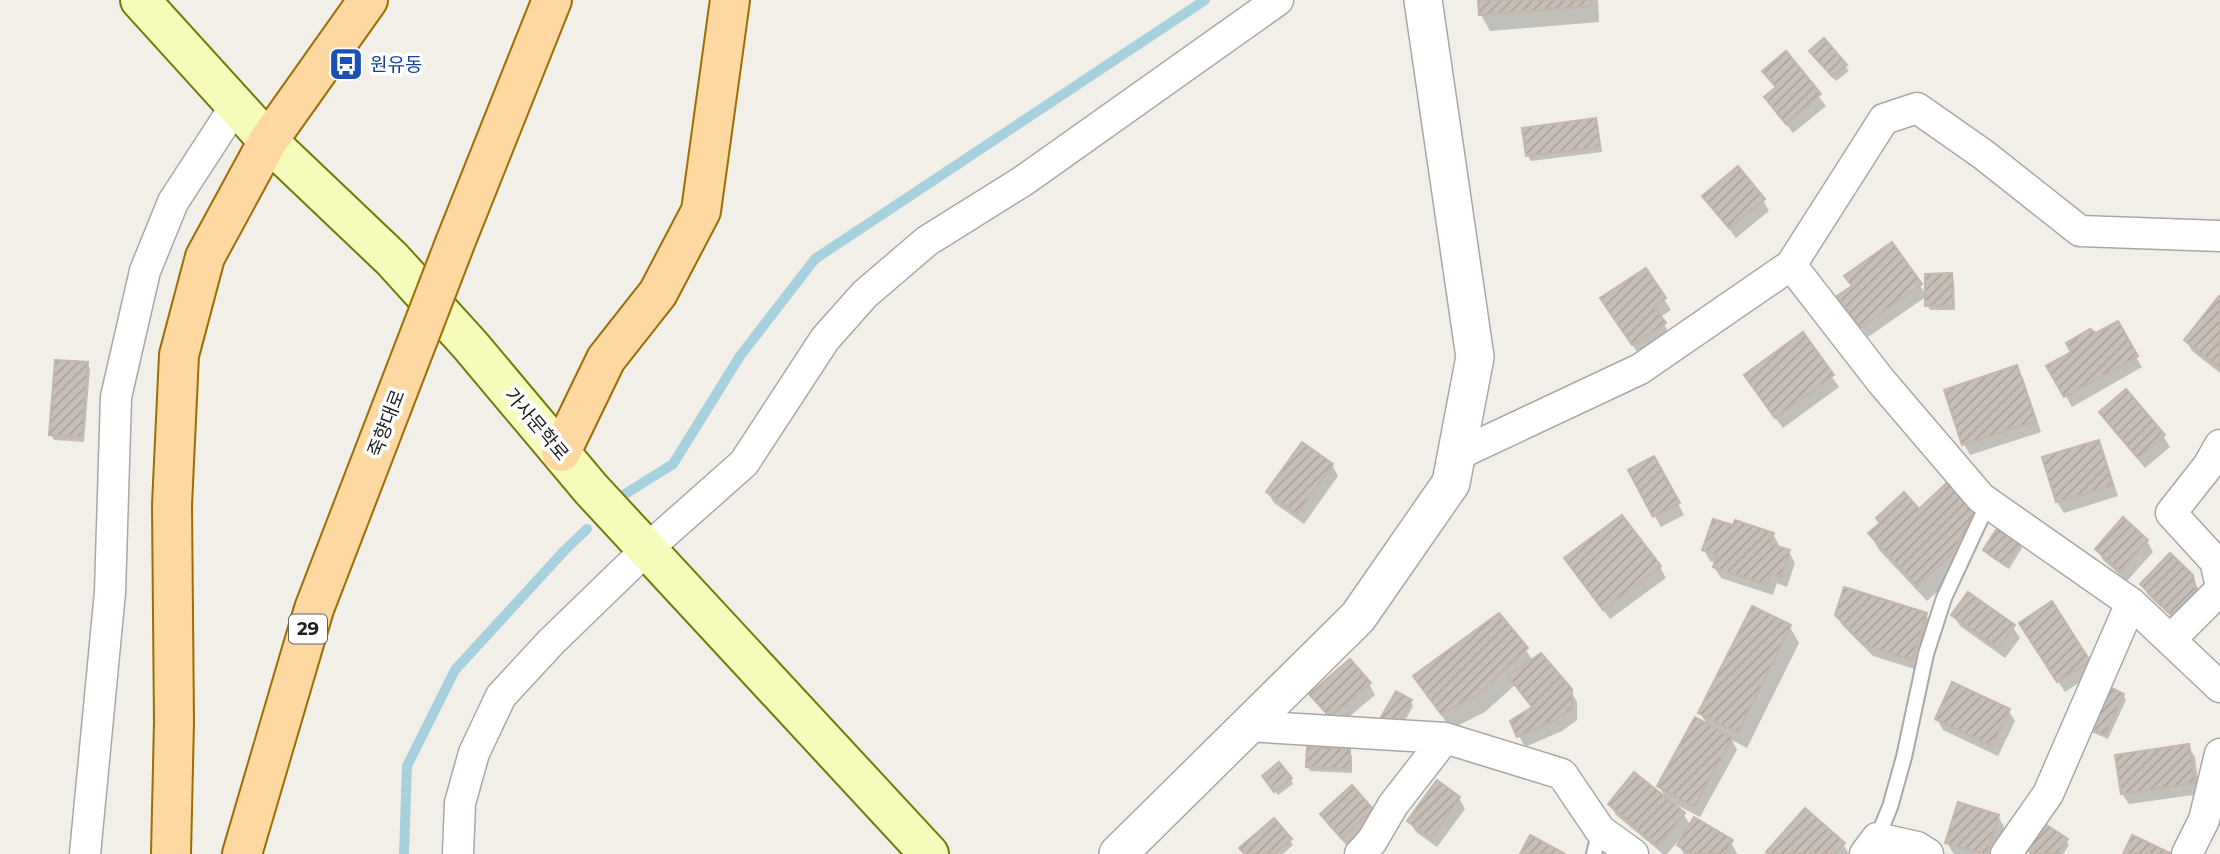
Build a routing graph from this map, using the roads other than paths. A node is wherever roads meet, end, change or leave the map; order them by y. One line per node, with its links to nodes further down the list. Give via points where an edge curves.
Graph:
1 (140, 0): 7 (main road, 가사문학로)
2 (368, 0): 8 (main road)
3 (552, 0): 28 (main road, 죽향대로 / 29, bridge, via 314,609)
4 (730, 0): 12 (main road, via 701,211 658,293 606,359)
5 (1278, 0): 15 (street, via 1024,181 927,241 865,294 825,340 744,463)
6 (1423, 0): 13 (street, via 1475,357)
7 (236, 105): 8 (main road, 가사문학로); 26 (street, via 173,202 145,271 116,397 110,592)
8 (268, 141): 12 (main road, 가사문학로, via 392,259); 27 (main road, via 205,257 179,355 172,505)
9 (2220, 236): 10 (street, via 2080,231 1917,108 1884,119)
10 (1791, 265): 13 (street, via 1640,369); 14 (street, via 1881,382)
11 (2220, 445): 16 (street, via 2171,513 2215,561)
12 (561, 452): 15 (main road, 가사문학로)
13 (1457, 455): 21 (street, via 1451,483 1358,617)
14 (1988, 503): 18 (street); 25 (lane, via 1944,598 1890,807)
15 (647, 550): 29 (street, via 501,696 474,753 460,803); 30 (main road, 가사문학로)
16 (2220, 582)
17 (2220, 590): 19 (street)
18 (2131, 603): 19 (street); 35 (street, via 2048,794)
19 (2171, 640): 20 (street)
20 (2220, 687)
21 (1247, 726): 22 (street); 31 (street)
22 (1445, 738): 24 (street, via 1562,774); 32 (street)
23 (2220, 754): 36 (street, via 2204,820)
24 (1597, 842): 33 (street)
25 (1871, 846): 34 (street, via 1917,847)
26 (85, 854)
27 (171, 854)
28 (242, 854)
29 (458, 854)
30 (929, 854)
31 (1118, 854)
32 (1360, 854)
33 (1633, 854)
34 (1928, 854)
35 (2006, 854)
36 (2187, 854)

